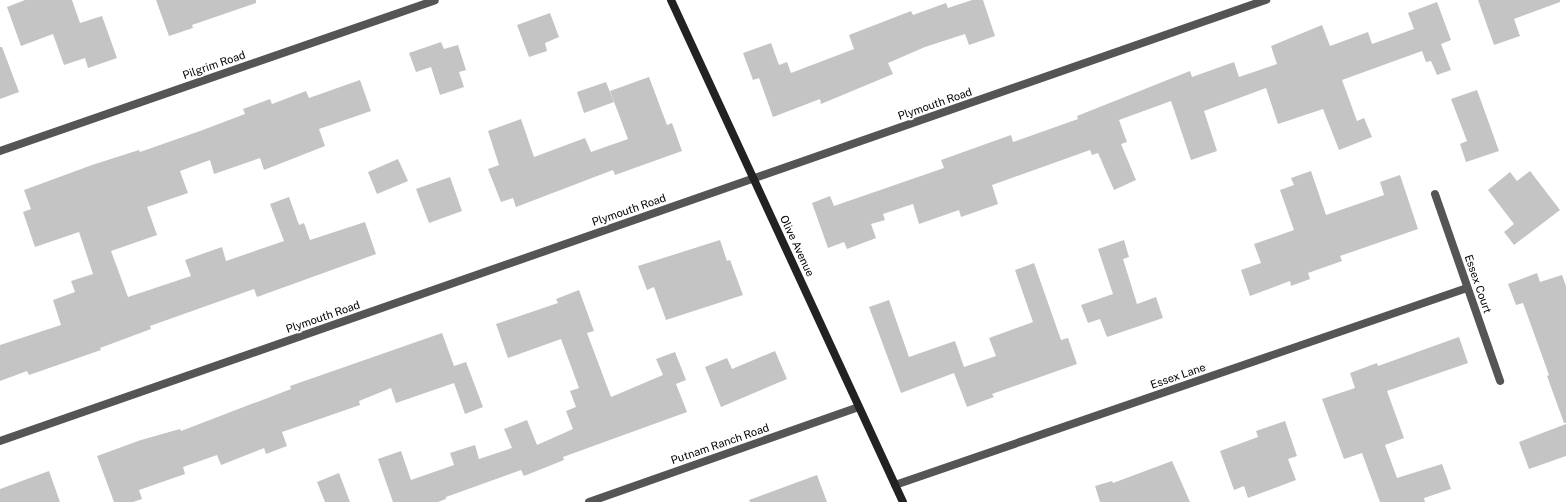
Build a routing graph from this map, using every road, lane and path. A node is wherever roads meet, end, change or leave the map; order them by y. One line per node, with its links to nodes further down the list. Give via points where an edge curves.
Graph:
1 (435, 0): 4 (street, Pilgrim Road)
2 (671, 0): 5 (street, Olive Avenue)
3 (1266, 0): 5 (street, Plymouth Road)
4 (0, 152)
5 (753, 179): 9 (street, Olive Avenue); 10 (street, Plymouth Road)
6 (1435, 194): 7 (street, Essex Court)
7 (1467, 288): 8 (street, Essex Court); 11 (street, Essex Lane)
8 (1500, 381)
9 (859, 407): 11 (street, Olive Avenue); 12 (street, Putnam Ranch Road)
10 (0, 441)
11 (895, 485): 13 (street, Olive Avenue)
12 (589, 502)
13 (903, 502)

